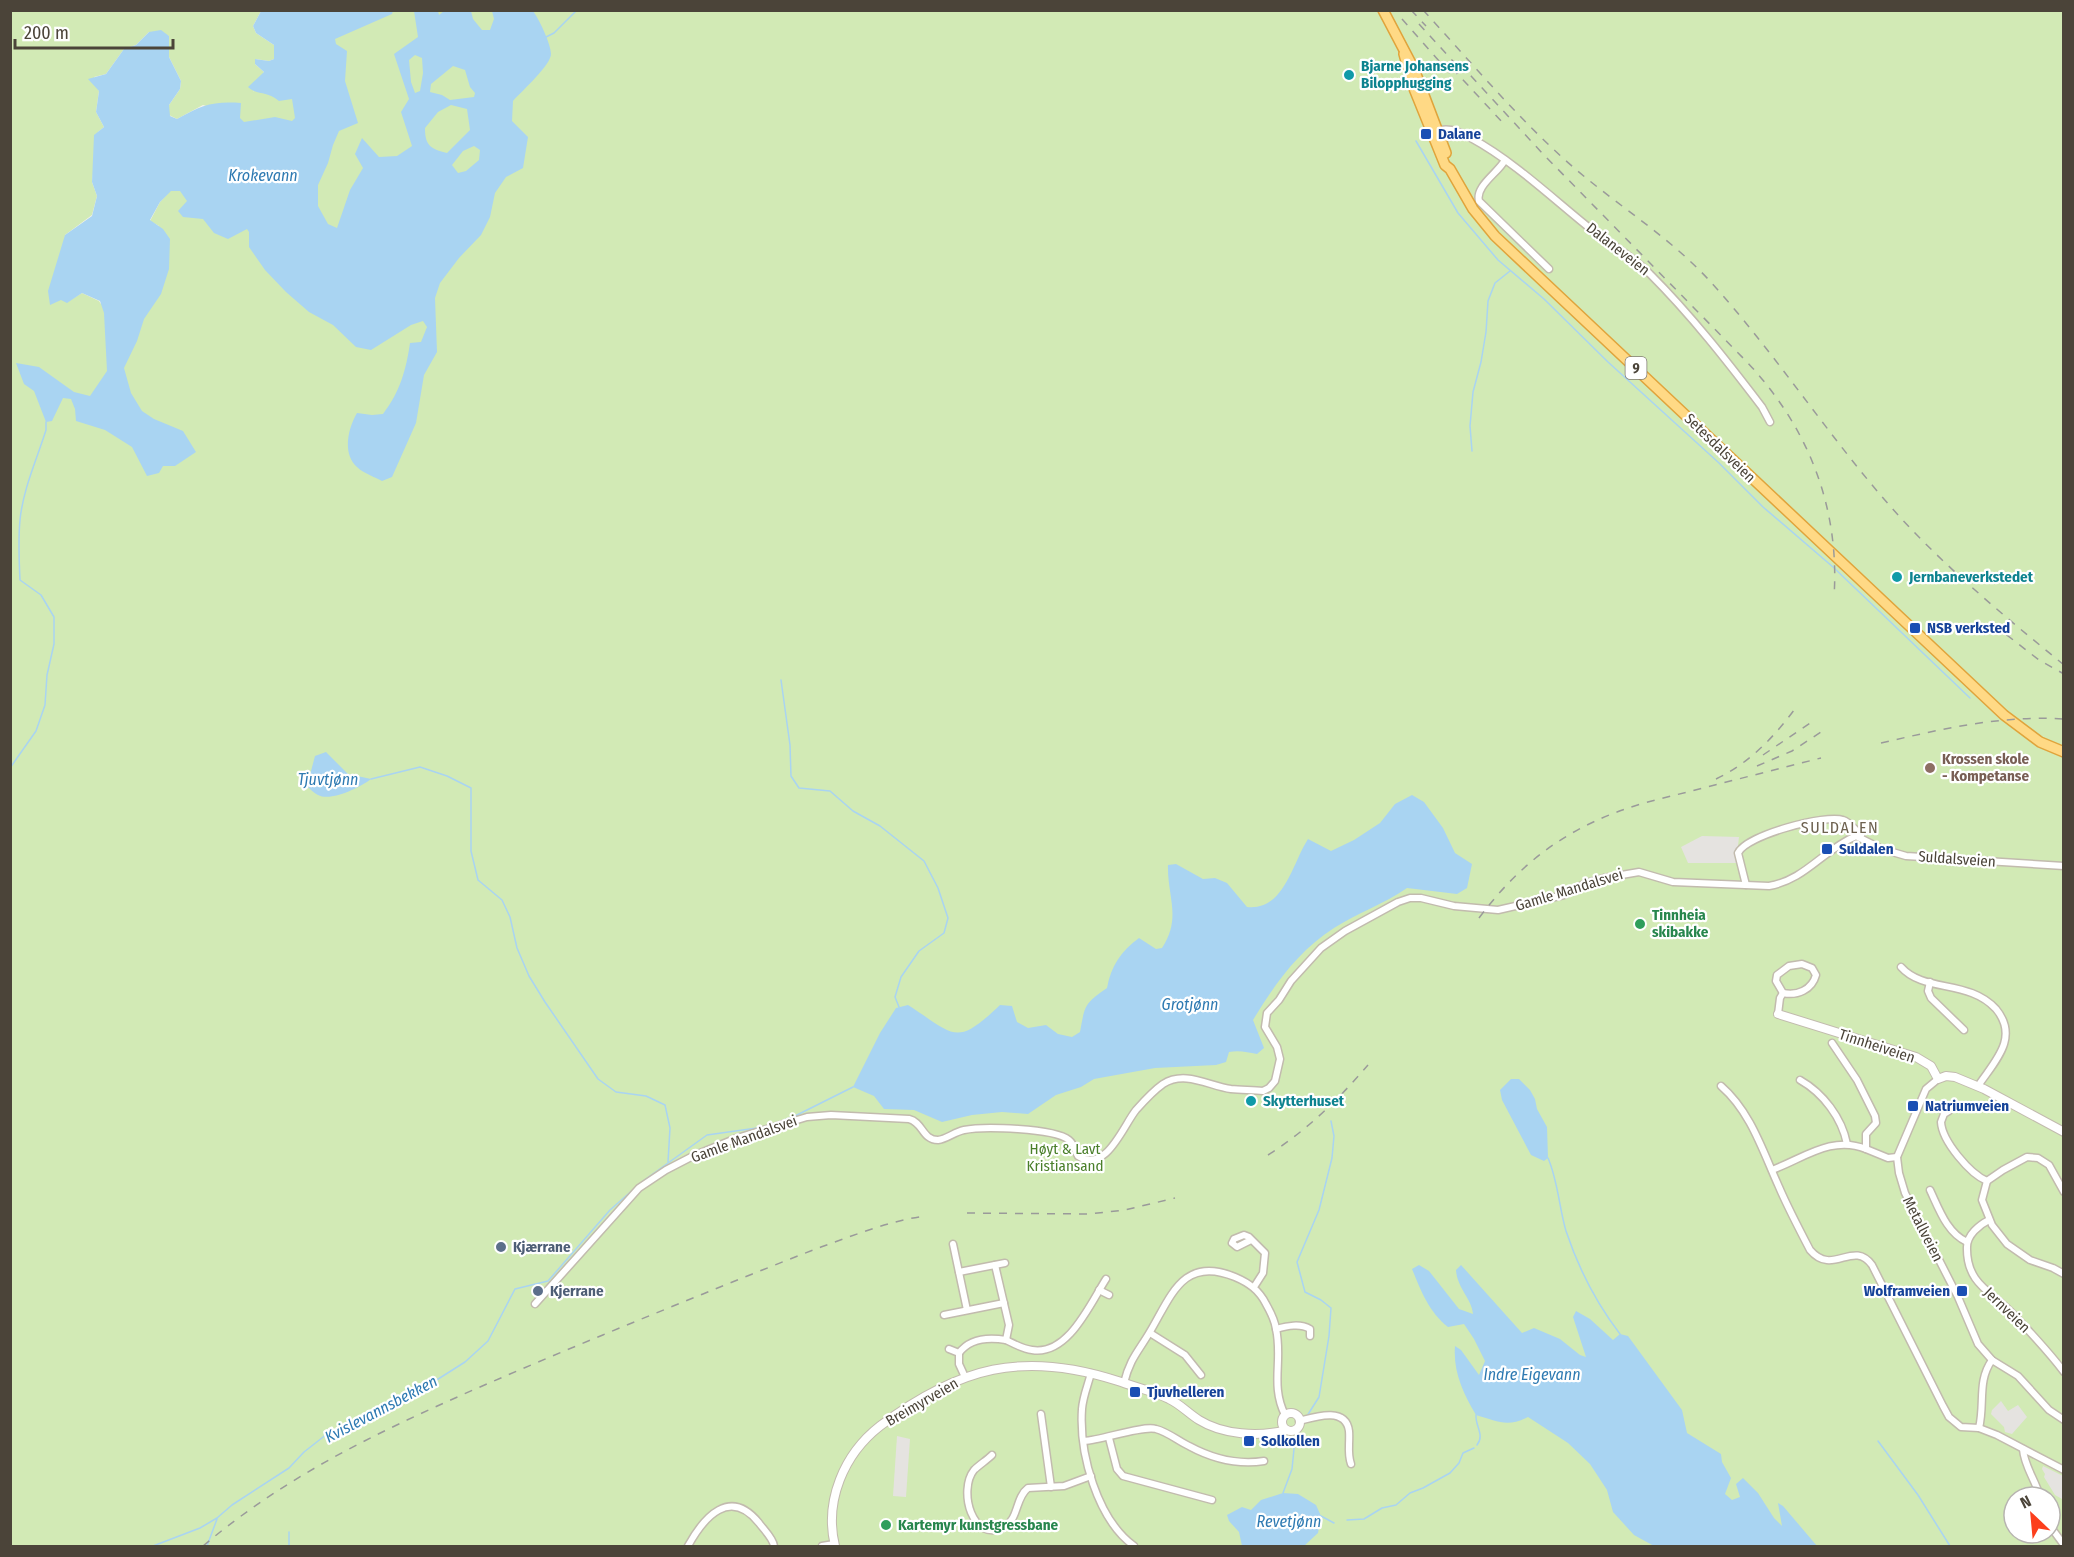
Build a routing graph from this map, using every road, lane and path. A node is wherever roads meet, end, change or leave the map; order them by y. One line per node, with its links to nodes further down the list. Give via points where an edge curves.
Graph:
1 (1383, 10): 2 (highway, Setesdalsveien / 9)
2 (1437, 136): 3 (street, Dalaneveien, via 1461,134); 6 (highway, Setesdalsveien / 9, via 1445,165 1473,209 1504,246 2012,724 2033,742)
3 (1504, 160): 4 (street, via 1479,191 1479,201); 5 (street, Dalaneveien, via 1648,271 1684,310)
4 (1549, 269)
5 (1770, 422)
6 (2064, 754)
7 (1856, 831): 8 (street, Suldalsveien, via 1882,849 1906,856); 9 (street, Gamle Mandalsvei, via 1856,836 1838,844 1784,883); 9 (street, via 1837,819 1762,835 1743,845 1738,853)
8 (2064, 866)
9 (1746, 885): 42 (street, Gamle Mandalsvei, via 1673,882 1632,872 1592,881 1564,895 1498,910 1454,906 1424,898 1398,902 1316,952 1267,1013 1265,1027 1280,1059 1275,1081 1268,1089 1232,1089 1193,1079 1166,1082 1137,1109 1108,1151 1092,1160 1078,1156 1067,1139 1049,1132 976,1128 935,1140 909,1119 825,1115 792,1120 712,1148 645,1182)
10 (1901, 967): 11 (street)
11 (1930, 982): 14 (street, via 1931,998); 19 (street, via 1975,993 1993,1006 2003,1020 2005,1043)
12 (1783, 993): 12 (street, via 1797,994 1808,988 1815,980 1815,972 1802,964 1784,969 1775,978); 13 (street)
13 (1778, 1014): 16 (street, Tinnheiveien, via 1916,1058 1931,1066)
14 (1964, 1030)
15 (1832, 1043): 23 (street, via 1875,1116 1876,1123 1866,1134)
16 (1938, 1079): 19 (street, via 1956,1077); 24 (street, via 1923,1095)
17 (1800, 1080): 22 (street, via 1833,1109)
18 (1721, 1086): 25 (street, via 1749,1122)
19 (1978, 1086): 21 (street)
20 (1949, 1112): 26 (street, via 1941,1122 1946,1138 1963,1161)
21 (2064, 1132)
22 (1847, 1144): 23 (street); 25 (street, via 1817,1149)
23 (1866, 1149): 24 (street)
24 (1897, 1157): 51 (street, Metallveien, via 1908,1200 1958,1297 1974,1338)
25 (1772, 1170): 61 (street, via 1810,1250 1826,1261 1854,1255 1869,1260 1949,1417 1961,1427)
26 (1987, 1181): 28 (street, via 2033,1157 2049,1165); 29 (street, via 1982,1200)
27 (1930, 1190): 31 (street, via 1952,1230)
28 (2064, 1192)
29 (1989, 1220): 31 (street); 36 (street, via 2013,1249)
30 (1251, 1240): 38 (street, via 1266,1256 1262,1276)
31 (1967, 1242): 52 (street, Jernveien, via 1968,1262 1976,1279)
32 (953, 1244): 35 (street)
33 (1005, 1263): 34 (street)
34 (995, 1265): 35 (street); 41 (street)
35 (959, 1272): 43 (street)
36 (2064, 1274)
37 (1106, 1279): 39 (street)
38 (1254, 1287): 45 (street, via 1264,1299); 46 (street, via 1220,1272 1203,1271 1190,1276 1173,1290)
39 (1099, 1290): 40 (street); 48 (street, via 1071,1333 1056,1346 1033,1350)
40 (1109, 1295)
41 (1004, 1303): 43 (street); 48 (street)
42 (535, 1304)
43 (967, 1310): 44 (street)
44 (944, 1315)
45 (1276, 1329): 47 (street, via 1305,1326 1310,1329); 58 (street, via 1276,1388)
46 (1150, 1333): 54 (street, via 1185,1355); 56 (street, via 1133,1357)
47 (1310, 1336)
48 (1006, 1340): 50 (street, via 981,1339)
49 (949, 1348): 50 (street)
50 (959, 1353): 55 (street)
51 (1992, 1360): 59 (street, via 2018,1376 2049,1410); 61 (street, via 1983,1380)
52 (2064, 1372)
53 (1091, 1373): 55 (street, Breimyrveien, via 1060,1366 1027,1365 1000,1367); 56 (street, Breimyrveien); 65 (street, via 1082,1406)
54 (1201, 1375)
55 (965, 1377): 75 (street, Breimyrveien, via 885,1422 861,1444 836,1491 832,1515)
56 (1124, 1383): 63 (street, Breimyrveien, via 1168,1398 1219,1429)
57 (1041, 1414): 73 (street)
58 (1283, 1418): 60 (street, via 1290,1413); 62 (street); 63 (street, Breimyrveien)
59 (2064, 1420)
60 (1299, 1421): 62 (street, via 1294,1430); 69 (street, via 1331,1415 1343,1420 1348,1428)
61 (1979, 1428): 66 (street)
62 (1286, 1430): 63 (street, Breimyrveien)
63 (1263, 1432)
64 (1109, 1438): 65 (street); 68 (street, via 1154,1428 1214,1456 1241,1463); 74 (street, via 1117,1469 1123,1476)
65 (1084, 1441): 71 (street)
66 (2023, 1449): 70 (street); 72 (street)
67 (993, 1455): 73 (street, via 974,1471 969,1487 971,1515 983,1527 997,1529 1009,1524 1020,1496 1028,1488)
68 (1264, 1461)
69 (1351, 1464)
70 (2064, 1470)
71 (1090, 1476): 73 (street, via 1064,1486); 79 (street, via 1118,1533)
72 (2037, 1485)
73 (1051, 1486)
74 (1212, 1500)
75 (834, 1545): 78 (street)
76 (688, 1546): 77 (street, via 712,1514 731,1506 749,1511)
77 (774, 1546)
78 (822, 1546)
79 (1134, 1546)

